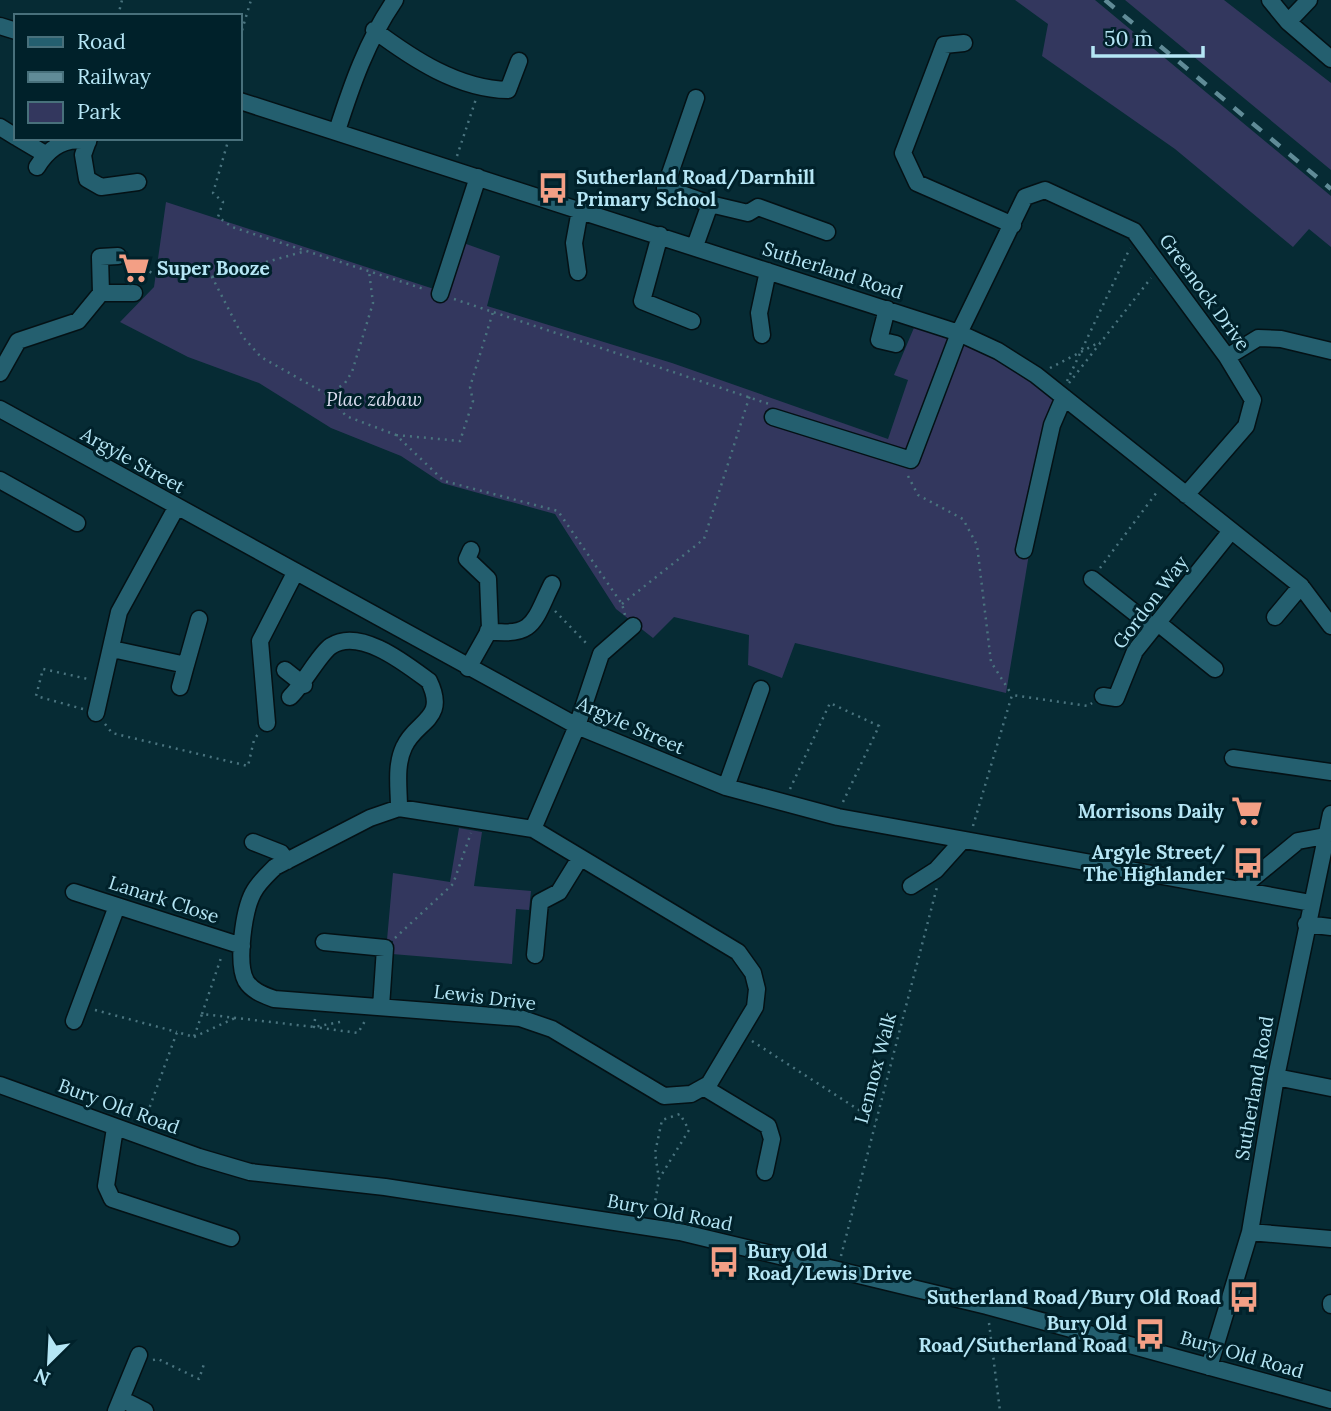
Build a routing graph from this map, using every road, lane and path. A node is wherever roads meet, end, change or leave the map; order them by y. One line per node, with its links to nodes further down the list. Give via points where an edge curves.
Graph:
1 (251, 0): 6 (path)
2 (395, 0): 7 (street)
3 (1270, 0): 5 (street)
4 (1310, 0): 5 (street)
5 (1288, 22): 9 (street)
6 (242, 30)
7 (374, 30): 11 (street, via 432,69); 14 (street)
8 (964, 43): 23 (street, via 944,45 903,153 917,183)
9 (1331, 59)
10 (519, 61): 11 (street, via 508,90)
11 (480, 86): 18 (path)
12 (696, 98): 21 (street, via 665,188)
13 (242, 102): 14 (street, Sutherland Road)
14 (337, 131): 18 (street, Sutherland Road)
15 (19, 140): 16 (street, via 41,161 56,145)
16 (89, 140): 20 (street, via 83,167 87,179 94,185)
17 (228, 140): 28 (path, via 213,193 223,202 218,217 232,227)
18 (453, 169): 19 (street, Sutherland Road)
19 (478, 177): 22 (street, Sutherland Road); 37 (street)
20 (138, 182)
21 (710, 204): 24 (street, via 748,213 758,206); 27 (street)
22 (580, 210): 26 (street, Sutherland Road); 33 (street, via 574,243)
23 (1013, 225): 25 (street, Greenock Drive, via 1026,197 1045,190); 41 (street, Greenock Drive)
24 (827, 232)
25 (1136, 234): 30 (street, Greenock Drive); 45 (path)
26 (660, 235): 27 (street, Sutherland Road); 40 (street, via 642,301)
27 (695, 246): 32 (street, Sutherland Road)
28 (306, 251): 31 (path); 34 (path)
29 (118, 256): 34 (path, via 154,274 203,273); 35 (street, via 100,257)
30 (1161, 264): 43 (path); 47 (street, Greenock Drive)
31 (369, 271): 37 (path); 50 (path, via 373,303 352,372)
32 (768, 271): 38 (street, Sutherland Road); 42 (street, via 759,313)
33 (578, 272)
34 (212, 277): 50 (path, via 243,337 261,357)
35 (101, 293): 36 (street); 48 (street, via 78,321 18,341)
36 (134, 293)
37 (440, 294): 39 (path)
38 (887, 309): 41 (street, Sutherland Road); 44 (street, via 879,340)
39 (493, 312): 51 (path); 55 (path, via 470,387 473,401 460,441)
40 (692, 321)
41 (959, 333): 49 (street, Sutherland Road); 56 (street, Greenock Drive)
42 (762, 335)
43 (1102, 340): 45 (path); 52 (path)
44 (896, 344)
45 (1082, 351): 49 (path); 52 (path)
46 (1331, 351): 47 (street, via 1258,338)
47 (1227, 357): 59 (street, Greenock Drive, via 1253,400 1246,426)
48 (0, 373)
49 (1036, 375): 52 (street, Sutherland Road)
50 (328, 395): 55 (path, via 346,416)
51 (750, 395): 54 (path, via 768,401); 70 (path, via 704,539)
52 (1063, 395): 57 (street, Sutherland Road); 64 (street)
53 (3, 416): 60 (street, Argyle Street)
54 (774, 417): 56 (street)
55 (396, 435): 70 (path, via 444,481 558,511)
56 (911, 460): 87 (path, via 908,478 918,495 963,519 977,545 991,662)
57 (1166, 479): 59 (street, Sutherland Road); 66 (path)
58 (0, 480): 61 (street)
59 (1186, 495): 62 (street, Sutherland Road)
60 (176, 508): 65 (street, Argyle Street); 77 (street, via 119,612)
61 (77, 523)
62 (1231, 531): 68 (street, Sutherland Road); 73 (street, Gordon Way)
63 (471, 550): 76 (street, via 467,559 488,579)
64 (1024, 550)
65 (295, 573): 80 (street, Argyle Street); 91 (street, via 260,640)
66 (1092, 579): 73 (street)
67 (552, 584): 69 (street)
68 (1301, 586): 71 (street); 75 (street, Sutherland Road)
69 (544, 600): 76 (street, via 527,630 512,635); 78 (path, via 582,641)
70 (622, 604): 74 (path)
71 (1275, 617)
72 (199, 619): 79 (street)
73 (1156, 625): 81 (street); 88 (street, Gordon Way, via 1129,663 1116,698)
74 (633, 626): 78 (street)
75 (1331, 626)
76 (488, 631): 80 (street)
77 (112, 649): 79 (street); 83 (street)
78 (601, 654): 92 (street)
79 (186, 665): 85 (street)
80 (468, 668): 92 (street, Argyle Street)
81 (1215, 669)
82 (285, 670): 84 (street)
83 (104, 683): 90 (street); 90 (path, via 43,669 36,696)
84 (304, 685): 89 (street); 97 (street, via 331,646 346,640 360,640 429,681 434,710 403,748)
85 (180, 687)
86 (761, 688): 95 (street)
87 (1012, 695): 88 (path, via 1088,706); 103 (path)
88 (1103, 696)
89 (290, 697)
90 (96, 713): 91 (path, via 112,733 248,766 254,740)
91 (267, 723)
92 (577, 726): 95 (street, Argyle Street); 101 (street)
93 (1233, 758): 94 (street)
94 (1331, 772)
95 (726, 787): 96 (street, Argyle Street)
96 (783, 804): 99 (street, Argyle Street); 99 (path, via 830,703 879,726)
97 (399, 808): 100 (street, Lewis Drive); 106 (street, Lewis Drive)
98 (1331, 814): 102 (street, Sutherland Road)
99 (838, 817): 103 (street, Argyle Street)
100 (474, 820): 101 (street, Lewis Drive); 117 (path, via 453,884)
101 (533, 829): 105 (street, Lewis Drive)
102 (1325, 836): 109 (street, via 1298,841); 111 (street, Sutherland Road)
103 (966, 841): 108 (street); 109 (street, Argyle Street)
104 (253, 842): 106 (street, via 281,853)
105 (580, 858): 118 (street, via 559,891 540,902); 125 (street, Lewis Drive, via 738,952 754,973 757,989 755,1007)
106 (287, 861): 116 (street, Lewis Drive, via 269,872 253,893)
107 (938, 884): 133 (path, Lennox Walk)
108 (911, 886)
109 (1241, 888): 111 (street, Argyle Street)
110 (74, 892): 112 (street, Lanark Close)
111 (1311, 903): 113 (street, Sutherland Road)
112 (117, 906): 116 (street, Lanark Close); 120 (street)
113 (1306, 924): 114 (street); 127 (street, Sutherland Road)
114 (1331, 927)
115 (324, 942): 117 (street)
116 (234, 943): 119 (street, Lewis Drive, via 246,980 257,992 274,999); 121 (path)
117 (384, 948): 119 (street)
118 (535, 955)
119 (381, 1007): 131 (street, Lewis Drive, via 536,1022 651,1090)
120 (76, 1013): 124 (path)
121 (202, 1014): 122 (path); 126 (path)
122 (235, 1018): 123 (path); 126 (path)
123 (314, 1027): 123 (path, via 320,1024 366,1018 358,1033)
124 (177, 1032): 126 (path); 135 (path)
125 (741, 1033): 129 (street, Lewis Drive); 133 (path)
126 (194, 1037)
127 (1276, 1077): 130 (street); 139 (street, Sutherland Road)
128 (0, 1085): 134 (street, Bury Old Road)
129 (705, 1088): 131 (street); 136 (street, via 768,1126 772,1139)
130 (1331, 1088)
131 (679, 1097): 132 (street)
132 (680, 1114): 137 (path, via 690,1130); 137 (path, via 662,1120 654,1153)
133 (876, 1121): 142 (path, Lennox Walk)
134 (115, 1128): 135 (street, Bury Old Road); 140 (street, via 106,1186 112,1199)
135 (139, 1136): 138 (street, Bury Old Road, via 250,1172 385,1187)
136 (765, 1172)
137 (659, 1179): 138 (path)
138 (650, 1228): 143 (street, Bury Old Road)
139 (1250, 1232): 141 (street); 146 (street, Sutherland Road)
140 (231, 1238)
141 (1331, 1239)
142 (840, 1258)
143 (987, 1306): 146 (street, Bury Old Road); 150 (path)
144 (140, 1355): 145 (path, via 199,1379); 148 (street)
145 (205, 1362)
146 (1209, 1367): 147 (street, Bury Old Road)
147 (1331, 1401)
148 (119, 1405): 149 (street)
149 (145, 1411)
150 (1000, 1411)

